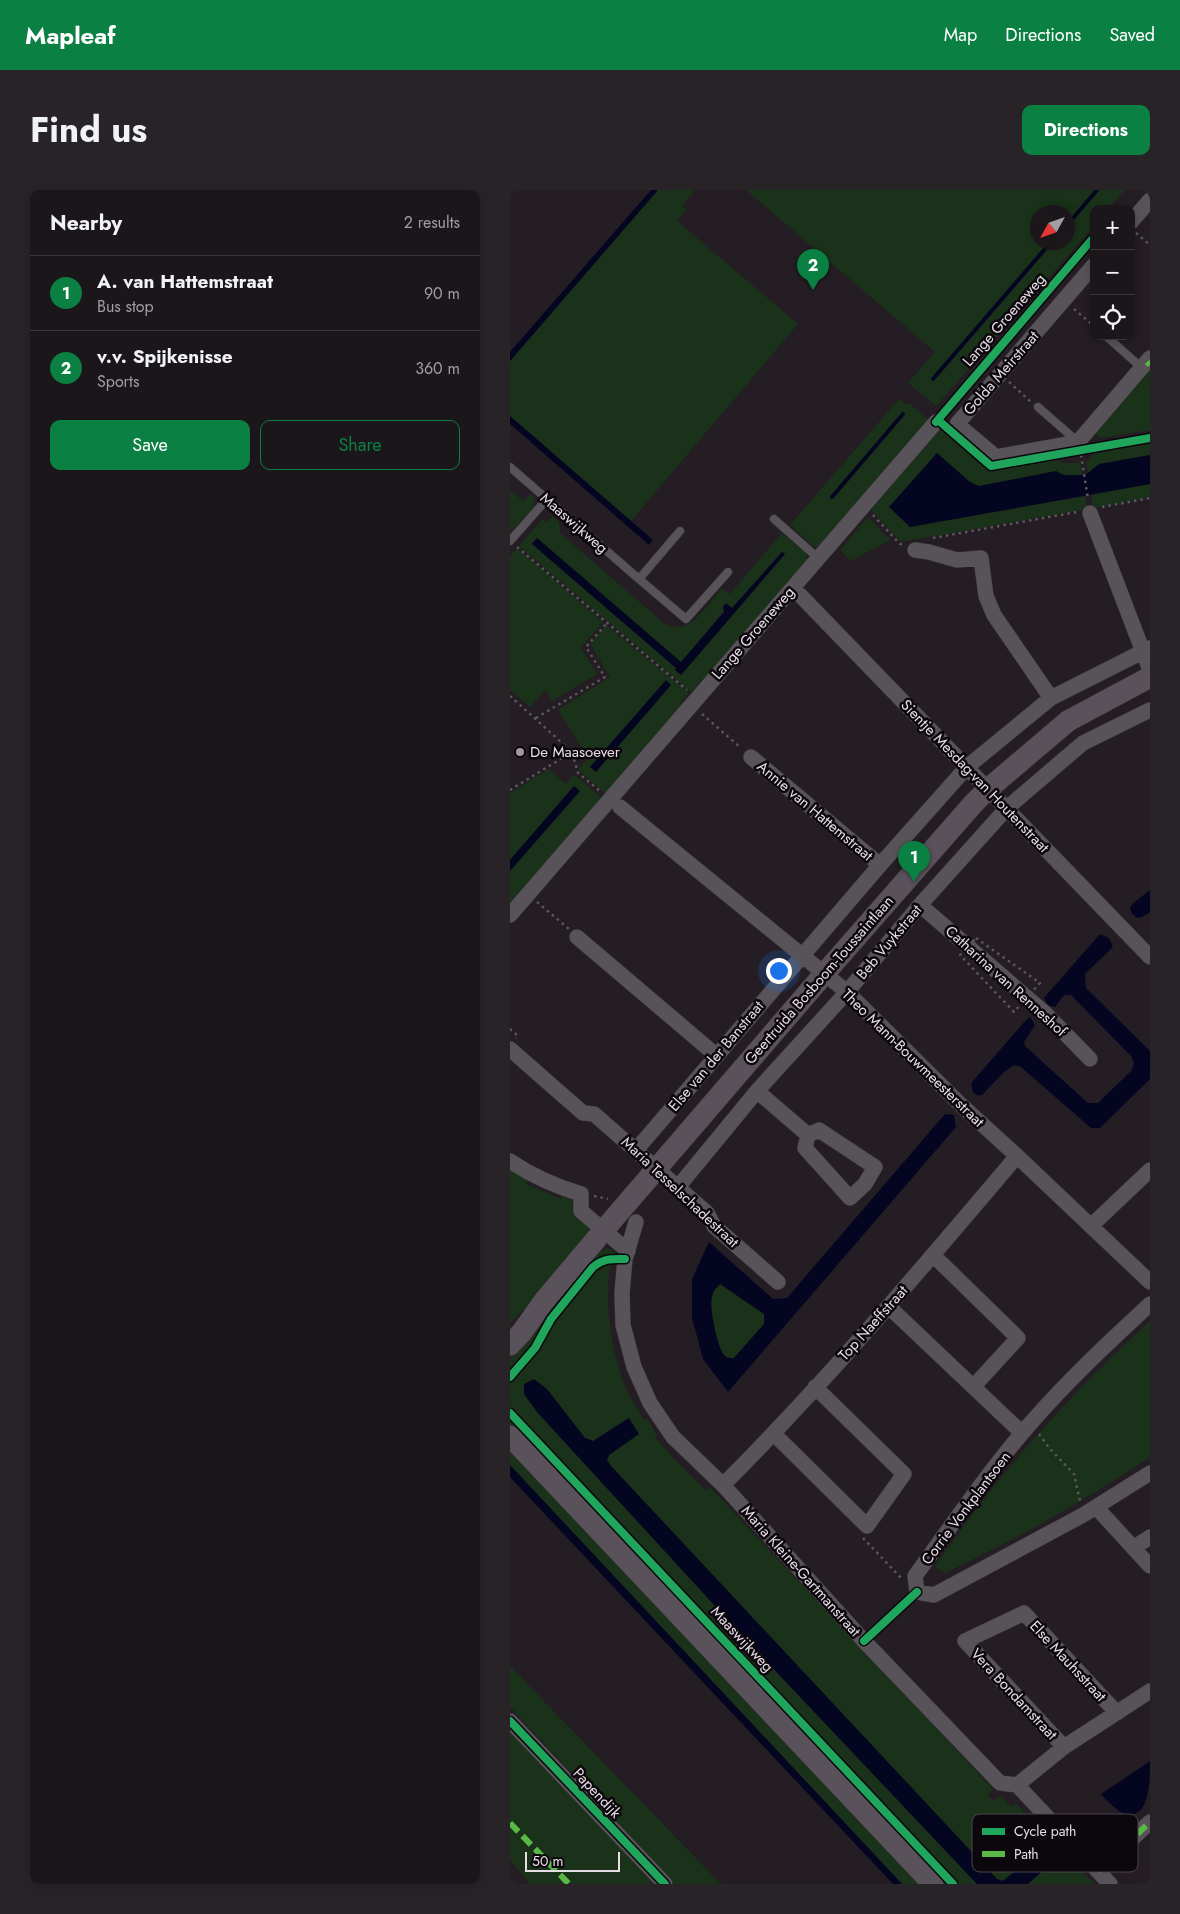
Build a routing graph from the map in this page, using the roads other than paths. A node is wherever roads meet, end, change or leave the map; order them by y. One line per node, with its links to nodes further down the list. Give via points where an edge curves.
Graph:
1 (1150, 200): 2 (street)
2 (1135, 217)
3 (1090, 271): 8 (street, Golda Meirstraat, via 957,424 996,457)
4 (1112, 340): 5 (lane)
5 (1146, 363): 8 (street)
6 (1038, 408): 8 (lane)
7 (936, 422): 16 (street, Lange Groeneweg)
8 (1080, 448)
9 (510, 467): 10 (lane, Maaswijkweg)
10 (547, 499): 14 (lane); 18 (lane, Maaswijkweg)
11 (1089, 508): 20 (street)
12 (774, 518): 16 (lane)
13 (680, 531): 18 (lane)
14 (510, 541)
15 (911, 546): 23 (street, via 957,560 981,558 986,596 994,615)
16 (818, 558): 28 (street, Lange Groeneweg, via 694,702)
17 (728, 572): 18 (lane, Maaswijkweg, via 686,620)
18 (639, 579)
19 (800, 595): 26 (street, Sientje Mesdag-van Houtenstraat)
20 (1146, 650): 21 (street); 23 (street, Else van der Banstraat)
21 (1150, 670)
22 (1150, 678): 27 (street, Geertruida Bosboom-Toussaintlaan, via 1068,721)
23 (1051, 698): 26 (street, Else van der Banstraat)
24 (1150, 710): 29 (street, Beb Vuykstraat, via 1083,743)
25 (751, 757): 30 (street, Annie van Hattemstraat)
26 (967, 767): 27 (street, Sientje Mesdag-van Houtenstraat); 30 (street, Else van der Banstraat)
27 (988, 789): 29 (street, Sientje Mesdag-van Houtenstraat); 36 (street, Geertruida Bosboom-Toussaintlaan)
28 (615, 803): 32 (street, Lange Groeneweg); 34 (street, Theo Mann-Bouwmeesterstraat)
29 (1007, 808): 31 (street, Beb Vuykstraat); 35 (street, Sientje Mesdag-van Houtenstraat)
30 (880, 865): 34 (street, Else van der Banstraat)
31 (920, 905): 37 (street, Beb Vuykstraat); 40 (street, Catharina van Renneshof, via 1046,1014)
32 (510, 915)
33 (577, 937): 39 (street)
34 (802, 956): 36 (street, Theo Mann-Bouwmeesterstraat); 39 (street, Else van der Banstraat)
35 (1150, 957)
36 (824, 974): 37 (street, Theo Mann-Bouwmeesterstraat); 46 (street, Geertruida Bosboom-Toussaintlaan)
37 (847, 992): 41 (street, Beb Vuykstraat); 44 (street, Theo Mann-Bouwmeesterstraat)
38 (510, 1049): 43 (street, Maria Tesselschadestraat, via 584,1113 594,1114)
39 (717, 1056): 43 (street, Else van der Banstraat)
40 (1090, 1059)
41 (758, 1091): 42 (street); 48 (street, Beb Vuykstraat)
42 (808, 1135): 42 (street, via 805,1148 850,1198 865,1184 875,1167 819,1130)
43 (636, 1150): 46 (street, Maria Tesselschadestraat)
44 (1017, 1156): 50 (street, Theo Mann-Bouwmeesterstraat); 53 (street, Top Naeffstraat)
45 (510, 1160): 51 (street, via 526,1172 581,1194 581,1211)
46 (657, 1168): 48 (street, Maria Tesselschadestraat); 51 (street, Geertruida Bosboom-Toussaintlaan)
47 (1150, 1170): 50 (street)
48 (678, 1187): 54 (street, Maria Tesselschadestraat, via 707,1213 714,1226)
49 (636, 1222): 52 (street, Maria Kleine-Gartmanstraat)
50 (1092, 1225): 55 (street, Theo Mann-Bouwmeesterstraat)
51 (603, 1231): 52 (street); 56 (street, Geertruida Bosboom-Toussaintlaan)
52 (628, 1250): 67 (street, Maria Kleine-Gartmanstraat, via 622,1293 623,1325 634,1367 650,1403 673,1437)
53 (933, 1255): 58 (street, Top Naeffstraat); 61 (street, via 1018,1338)
54 (778, 1282)
55 (1150, 1282)
56 (544, 1300): 59 (street, Geertruida Bosboom-Toussaintlaan); 60 (street, Geertruida Bosboom-Toussaintlaan)
57 (1150, 1304): 63 (street, Corrie Vonkplantsoen, via 1089,1361)
58 (889, 1307): 61 (street); 62 (street, Top Naeffstraat)
59 (510, 1328)
60 (510, 1345)
61 (974, 1386): 63 (street)
62 (815, 1387): 64 (street, Top Naeffstraat); 64 (street, via 904,1474 867,1526)
63 (1026, 1428): 68 (street, Corrie Vonkplantsoen, via 915,1576 917,1592 934,1595)
64 (774, 1434): 67 (street, Top Naeffstraat)
65 (510, 1436): 83 (street, Maaswijkweg)
66 (1150, 1473): 68 (street)
67 (723, 1485): 77 (street, Maria Kleine-Gartmanstraat, via 864,1641 1000,1782)
68 (1096, 1507): 70 (street)
69 (1150, 1537): 70 (street)
70 (1134, 1548): 71 (street)
71 (1150, 1566)
72 (965, 1640): 74 (street, Else Mauhsstraat, via 1024,1612); 76 (street, Vera Bondamstraat)
73 (1150, 1691): 74 (street)
74 (1116, 1713): 76 (street)
75 (510, 1721): 82 (street, Papendijk)
76 (1064, 1747): 77 (street)
77 (1017, 1784): 78 (street, Maria Kleine-Gartmanstraat)
78 (1045, 1814)
79 (1150, 1822): 80 (street)
80 (1138, 1833)
81 (1099, 1872): 84 (street, Maria Kleine-Gartmanstraat)
82 (665, 1884)
83 (933, 1884)
84 (1110, 1884)

